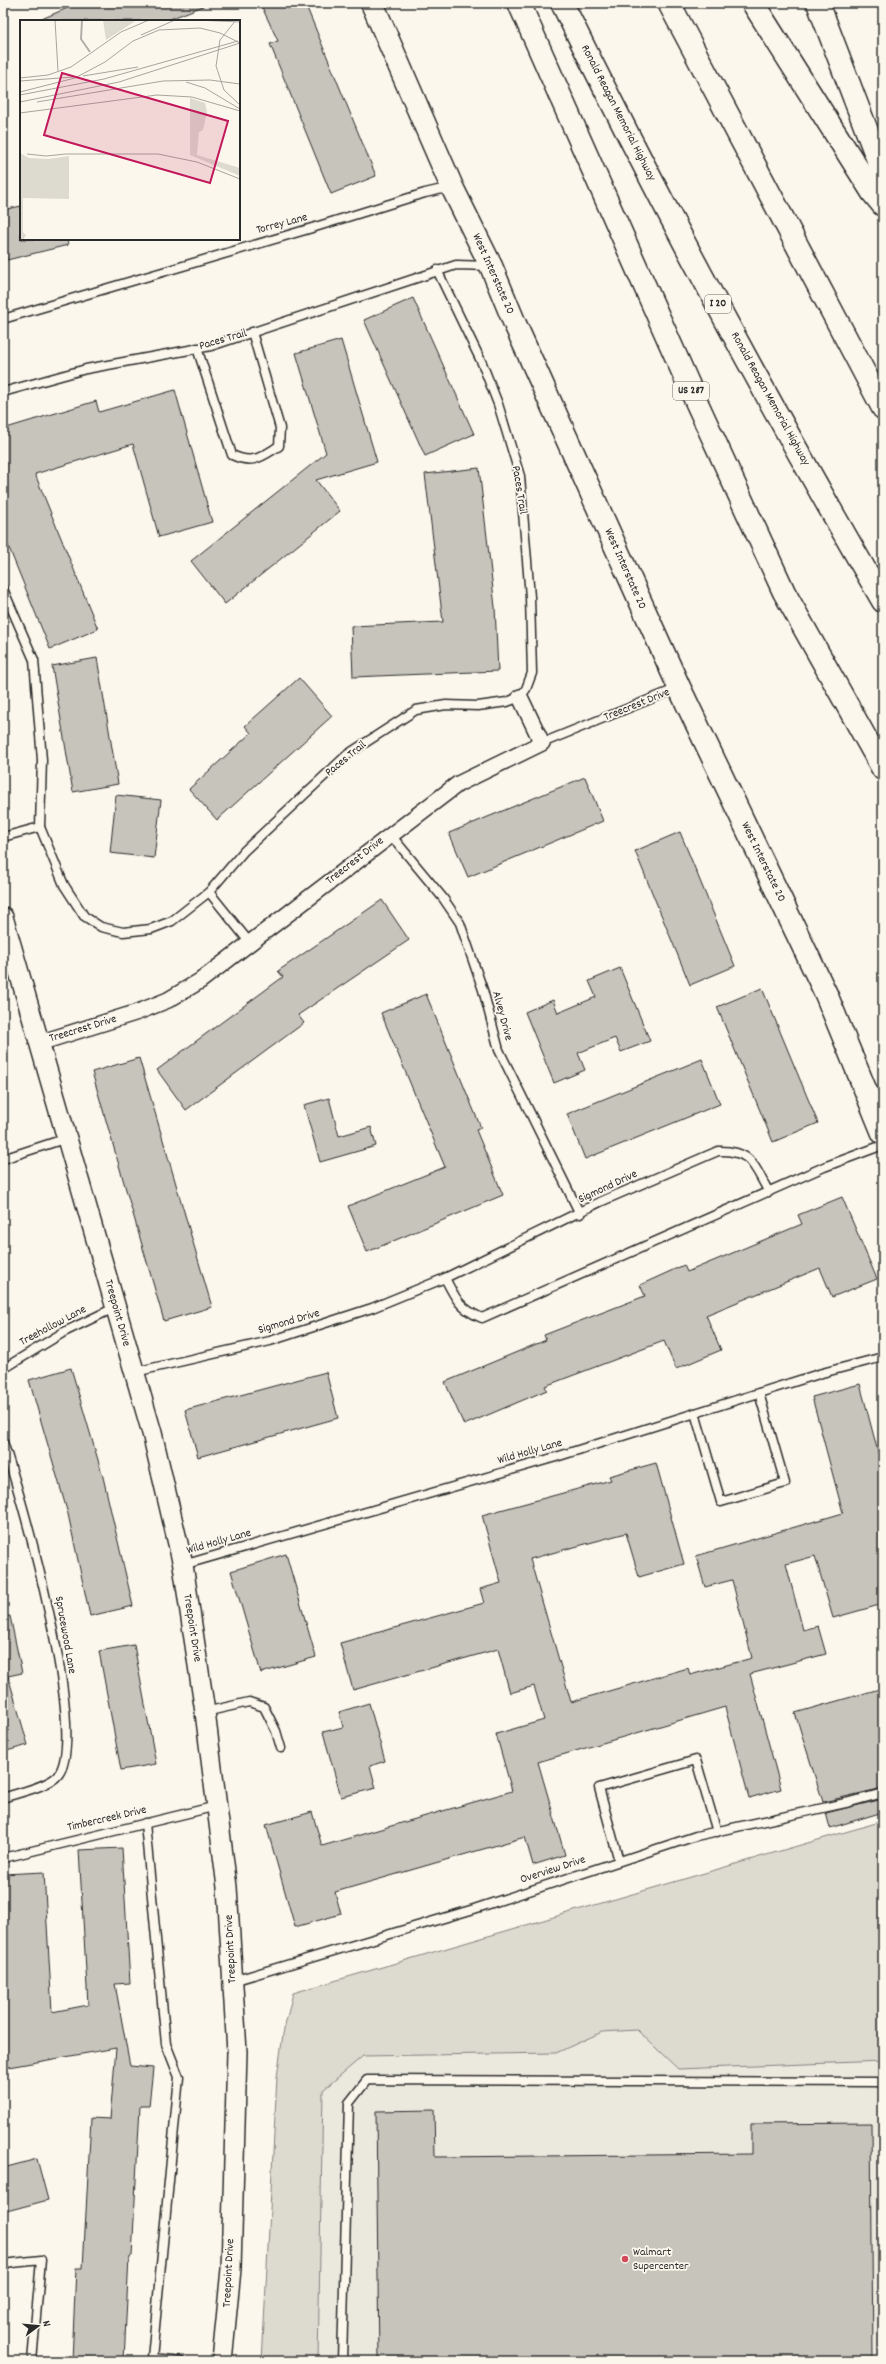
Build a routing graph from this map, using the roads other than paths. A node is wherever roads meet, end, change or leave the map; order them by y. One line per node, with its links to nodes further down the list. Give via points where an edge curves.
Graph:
1 (372, 3): 8 (main road, West Interstate 20)
2 (520, 3): 22 (main road, US 287, via 690,388 784,592)
3 (562, 3): 18 (main road, Ronald Reagan Memorial Highway / I 20, via 709,288)
4 (669, 3): 16 (main road)
5 (753, 3): 9 (main road)
6 (818, 3): 7 (main road)
7 (883, 173)
8 (452, 187): 10 (main road, West Interstate 20); 12 (lane, Torrey Lane, via 425,192)
9 (883, 205)
10 (491, 266): 11 (lane, Paces Trail, via 456,265); 19 (main road, West Interstate 20)
11 (437, 270): 13 (lane, Paces Trail); 20 (lane, Paces Trail, via 482,363 498,404 520,476 530,597 532,673)
12 (3, 319)
13 (252, 332): 14 (lane, Paces Trail); 14 (lane, via 280,428 279,446 260,458 245,461 232,455)
14 (197, 348): 15 (lane, Paces Trail, via 86,369)
15 (3, 392)
16 (883, 408)
17 (3, 589): 23 (lane, Paces Trail, via 34,660 42,760)
18 (883, 601)
19 (679, 688): 21 (lane, Treecrest Drive); 30 (main road, West Interstate 20, via 826,994)
20 (520, 698): 21 (street); 26 (lane, Paces Trail, via 478,706 446,704 416,710 390,725 348,754 244,851)
21 (542, 743): 24 (street, Treecrest Drive, via 458,784)
22 (883, 769)
23 (40, 827): 25 (lane); 26 (lane, Paces Trail, via 64,885 84,916 101,927 123,932 151,929 172,921)
24 (390, 834): 28 (street, Treecrest Drive); 35 (lane, Alvey Drive, via 443,898 460,923 483,990 499,1050)
25 (3, 837)
26 (209, 892): 28 (lane)
27 (3, 917): 29 (street, Treepoint Drive)
28 (250, 943): 29 (street, Treecrest Drive, via 200,981 168,1000 138,1012)
29 (39, 1042): 31 (street, Treepoint Drive)
30 (883, 1133)
31 (67, 1138): 33 (lane); 37 (street, Treepoint Drive)
32 (883, 1145): 34 (lane, via 824,1166)
33 (3, 1159)
34 (768, 1192): 35 (lane, Sigmond Drive, via 754,1166 744,1155 735,1150 718,1151 600,1202); 36 (lane, via 482,1318 470,1313 457,1302)
35 (580, 1214): 36 (lane, Sigmond Drive)
36 (445, 1278): 40 (lane, Sigmond Drive, via 372,1308 303,1331)
37 (116, 1307): 39 (lane, Treehollow Lane, via 58,1335); 40 (street, Treepoint Drive)
38 (883, 1357): 41 (lane, Wild Holly Lane)
39 (3, 1369)
40 (135, 1372): 44 (street, Treepoint Drive)
41 (759, 1393): 42 (lane, Wild Holly Lane); 42 (lane, via 785,1483 721,1502)
42 (694, 1413): 44 (lane, Wild Holly Lane, via 556,1457)
43 (3, 1442): 48 (lane, Sprucewood Lane, via 19,1488 43,1578 65,1705 68,1750 58,1775 48,1783)
44 (183, 1565): 45 (street, Treepoint Drive)
45 (205, 1712): 46 (lane, via 249,1702 264,1707); 49 (street, Treepoint Drive)
46 (281, 1748)
47 (883, 1793): 51 (lane, Overview Drive)
48 (3, 1798)
49 (217, 1806): 50 (lane, Timbercreek Drive); 54 (street, Treepoint Drive, via 227,1887)
50 (145, 1823): 52 (lane, Timbercreek Drive); 58 (lane, via 166,2044 179,2077 152,2358)
51 (717, 1832): 53 (lane, Overview Drive, via 696,1836); 53 (lane, via 696,1760 599,1788)
52 (3, 1858)
53 (619, 1861): 54 (lane, Overview Drive, via 474,1909)
54 (233, 1981): 59 (street, Treepoint Drive, via 237,2052 236,2118 230,2269)
55 (883, 2085): 60 (lane, via 879,2082 367,2080 349,2103)
56 (3, 2264): 57 (lane, via 41,2260)
57 (32, 2361)
58 (181, 2361)
59 (222, 2361)
60 (342, 2361)

